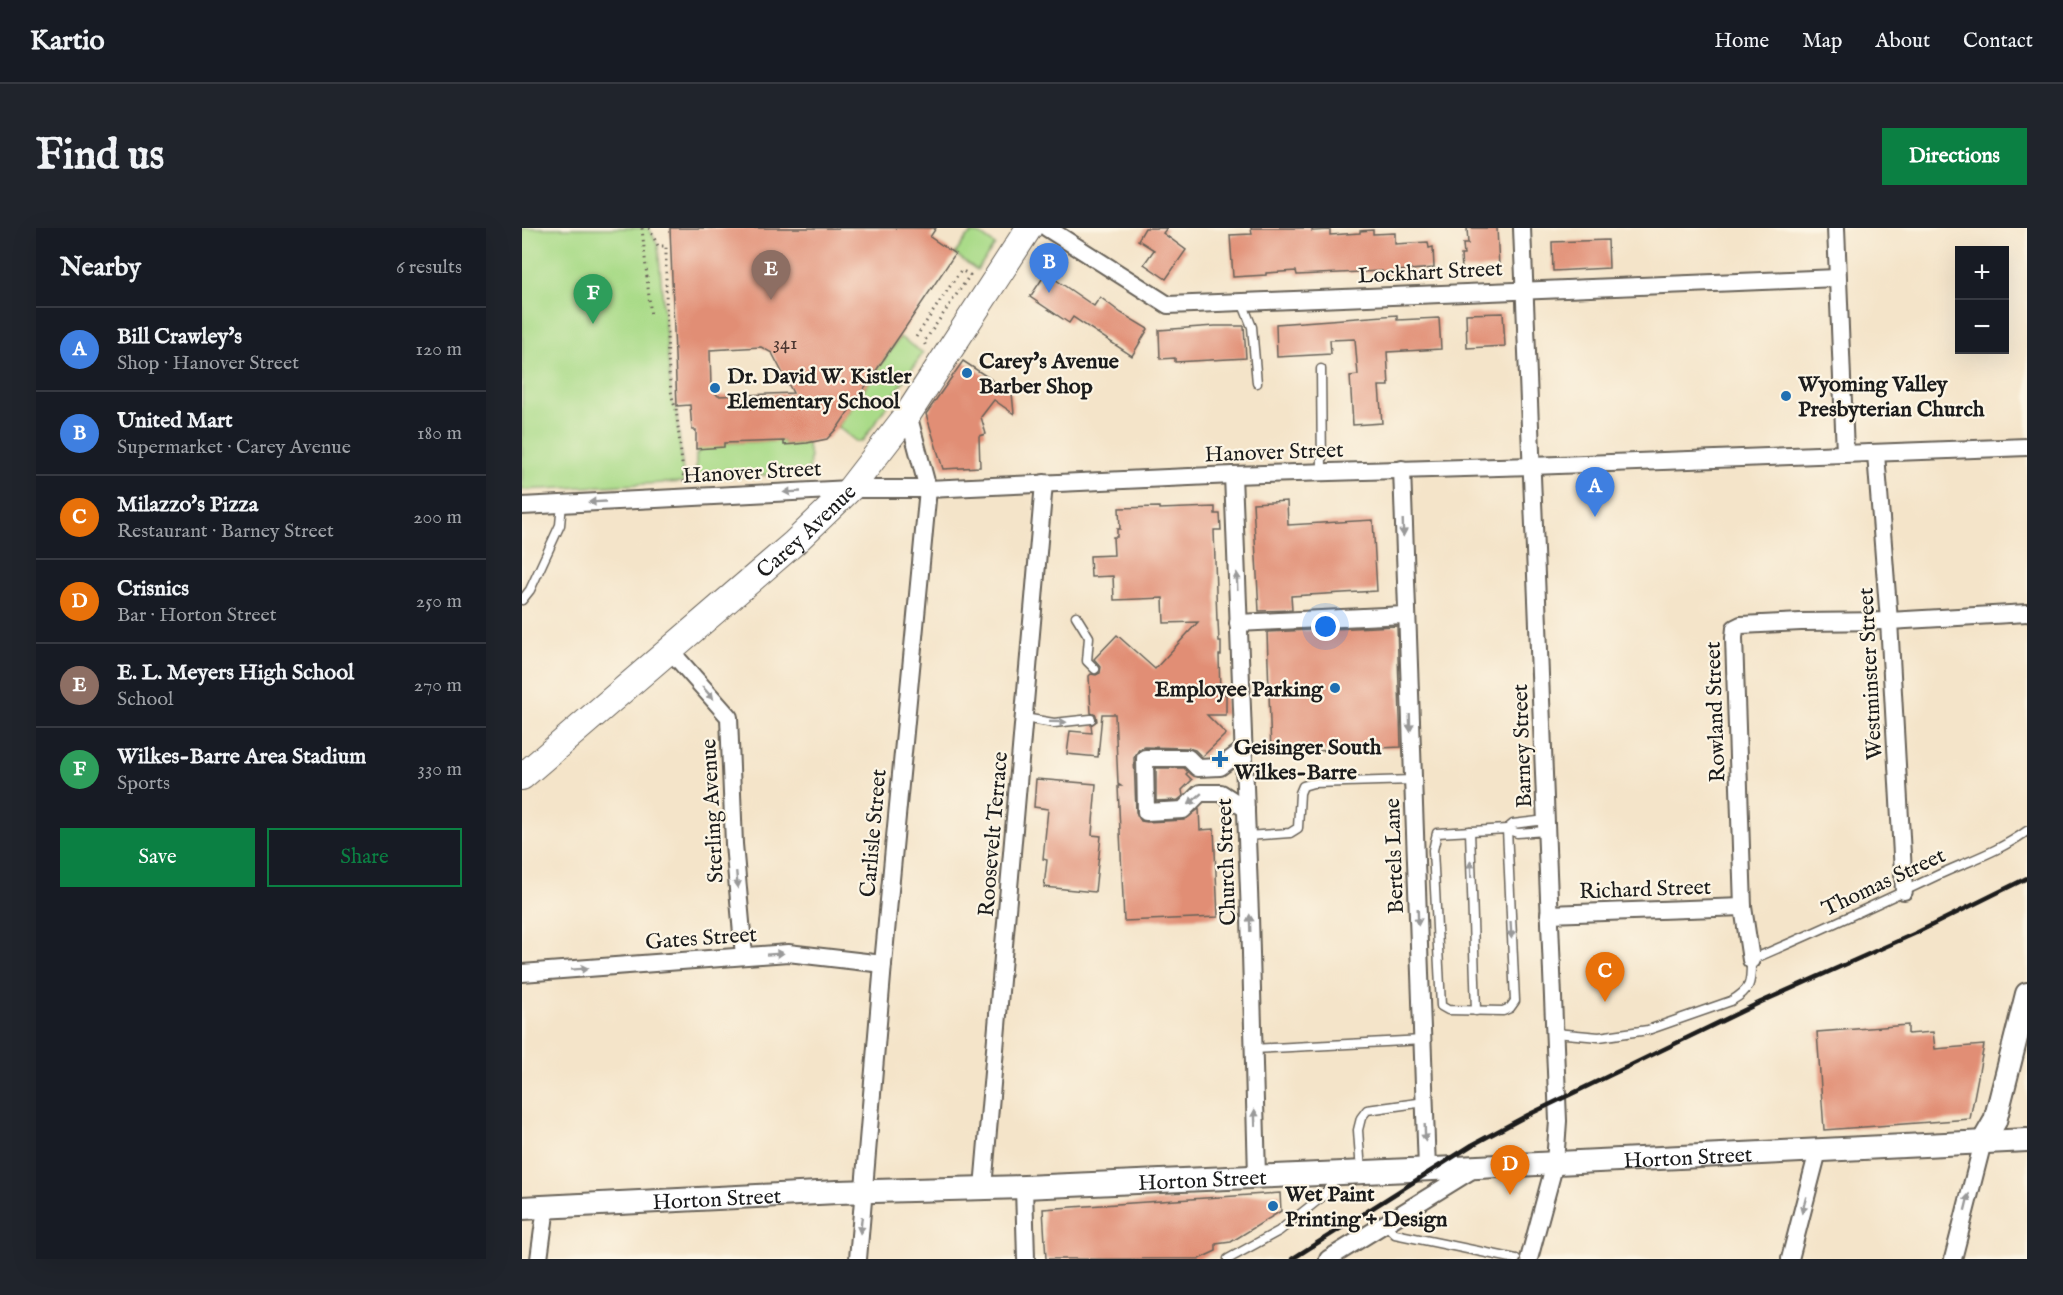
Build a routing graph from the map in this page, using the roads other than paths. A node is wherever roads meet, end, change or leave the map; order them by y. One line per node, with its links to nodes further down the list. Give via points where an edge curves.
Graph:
1 (1029, 228): 10 (main road, Carey Avenue)
2 (1047, 228): 7 (street, Lockhart Street, via 1168,305)
3 (1522, 228): 6 (street, Barney Street)
4 (1836, 228): 5 (street)
5 (1837, 278): 6 (street, Lockhart Street); 12 (street)
6 (1525, 290): 7 (street, Lockhart Street); 14 (street, Barney Street)
7 (1242, 302): 9 (lane, via 1252,327)
8 (1321, 369): 16 (lane)
9 (1257, 383)
10 (908, 414): 19 (main road, Carey Avenue); 20 (street, Carlisle Street)
11 (2027, 447): 13 (street, Hanover Street)
12 (1845, 453): 13 (street, Hanover Street); 14 (street, Hanover Street)
13 (1876, 453): 27 (street, Westminster Street)
14 (1532, 466): 15 (street, Hanover Street); 37 (street, Barney Street)
15 (1402, 469): 16 (street, Hanover Street); 25 (street, Bertels Lane, one-way to 25)
16 (1322, 472): 17 (street, Hanover Street)
17 (1233, 475): 18 (street, Hanover Street); 28 (street, Church Street, one-way to 17)
18 (1044, 483): 20 (street, Hanover Street); 31 (street, Roosevelt Terrace)
19 (850, 489): 20 (street, Hanover Street); 21 (street, Hanover Street, one-way to 21); 29 (main road, Carey Avenue, via 794,543)
20 (928, 489): 47 (street, Carlisle Street)
21 (562, 504): 22 (street, Hanover Street); 23 (lane, via 560,525)
22 (522, 506)
23 (522, 600)
24 (2027, 613): 27 (street, Rowland Street)
25 (1406, 615): 28 (street); 35 (street, Bertels Lane, one-way to 35)
26 (1076, 616): 30 (lane, via 1089,637 1087,661)
27 (1889, 621): 42 (street, Westminster Street); 43 (street, Rowland Street, via 1735,628)
28 (1238, 623): 33 (street, Church Street)
29 (669, 649): 34 (main road, Carey Avenue); 45 (street, Sterling Avenue, one-way to 45, via 729,717)
30 (1095, 669)
31 (1024, 718): 32 (lane, one-way to 32, via 1054,723); 64 (street, Roosevelt Terrace)
32 (1091, 719)
33 (1243, 750): 36 (street, Church Street); 36 (street, one-way to 33, via 1221,793 1200,793 1183,810 1146,812 1145,758 1188,758 1198,768 1220,767)
34 (522, 777)
35 (1413, 780): 41 (lane, via 1304,786 1298,828 1290,833); 52 (street, Bertels Lane, one-way to 52)
36 (1246, 809): 41 (street, Church Street)
37 (1546, 825): 38 (lane, via 1513,824); 44 (street, Barney Street)
38 (1507, 829): 39 (lane); 50 (lane, one-way to 50, via 1515,1001 1503,1011)
39 (1470, 831): 50 (lane, one-way to 39); 50 (lane, via 1437,833 1433,850 1441,1006)
40 (2027, 831): 42 (lane, Thomas Street, via 1997,851)
41 (1247, 836): 53 (street, Church Street, one-way to 41)
42 (1904, 891): 46 (lane, Thomas Street)
43 (1743, 907): 44 (street, Richard Street); 46 (street)
44 (1549, 914): 51 (street, Barney Street)
45 (744, 956): 47 (street, Gates Street, one-way to 47, via 788,953); 48 (street, Gates Street, one-way to 45)
46 (1751, 960): 51 (lane, via 1751,984 1742,995 1710,1009 1648,1030 1599,1036)
47 (883, 964): 65 (street, Carlisle Street)
48 (522, 974)
49 (2027, 994): 56 (main road, via 1995,1122)
50 (1476, 1011)
51 (1555, 1033): 58 (street, Barney Street)
52 (1423, 1040): 53 (lane); 54 (street, Bertels Lane)
53 (1253, 1049): 62 (street, Church Street, one-way to 53)
54 (1425, 1102): 60 (street, Bertels Lane, one-way to 60); 61 (lane, via 1367,1110 1360,1118)
55 (2027, 1140): 56 (main road, Horton Street)
56 (1983, 1142): 57 (main road, Horton Street); 77 (street, one-way to 56)
57 (1818, 1151): 58 (main road, Horton Street); 76 (street, one-way to 76)
58 (1555, 1163): 59 (main road, Horton Street); 75 (street, Barney Street)
59 (1478, 1167): 60 (main road, Horton Street); 68 (street)
60 (1427, 1169): 61 (main road, Horton Street)
61 (1351, 1172): 62 (main road, Horton Street); 72 (lane, via 1279,1230)
62 (1257, 1176): 63 (main road, Horton Street)
63 (1023, 1187): 64 (main road, Horton Street); 71 (street)
64 (983, 1188): 65 (main road, Horton Street)
65 (864, 1192): 66 (main road, Horton Street); 70 (street, Carlisle Street, one-way to 70)
66 (546, 1207): 67 (main road, Horton Street); 69 (street)
67 (522, 1208)
68 (1385, 1224): 73 (street); 74 (lane, via 1395,1234)
69 (539, 1259)
70 (858, 1259)
71 (1026, 1259)
72 (1228, 1259)
73 (1328, 1259)
74 (1516, 1259)
75 (1529, 1259)
76 (1790, 1259)
77 (1953, 1259)

